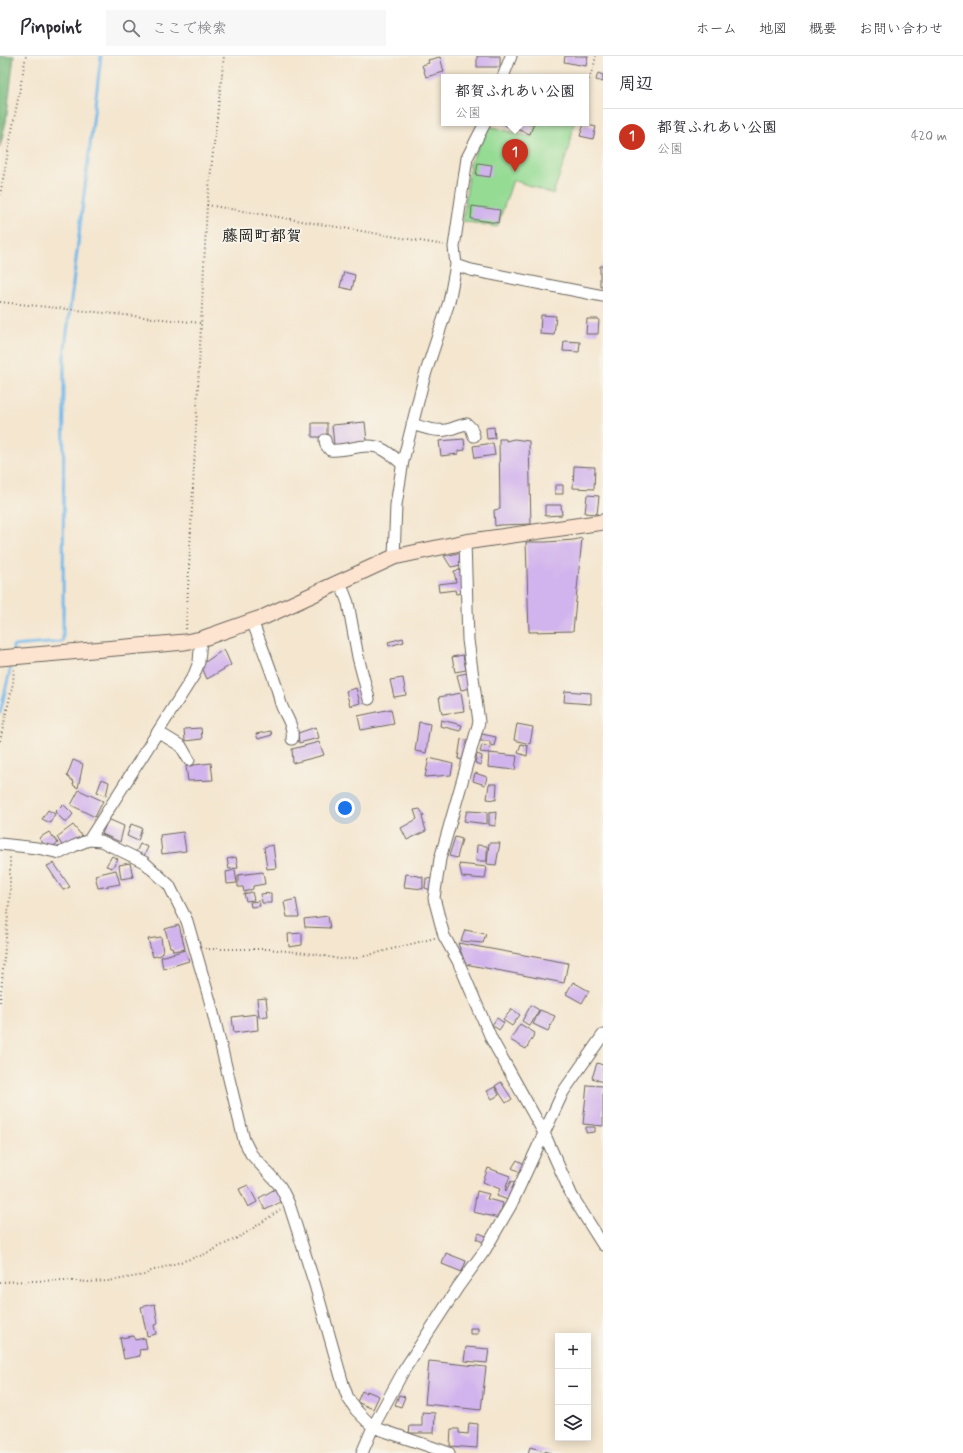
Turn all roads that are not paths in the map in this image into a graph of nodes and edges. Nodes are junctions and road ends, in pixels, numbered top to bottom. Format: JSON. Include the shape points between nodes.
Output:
{"nodes":[{"id":1,"x":511,"y":56,"type":"edge"},
{"id":2,"x":504,"y":74,"type":"edge"},
{"id":3,"x":483,"y":126,"type":"edge"},
{"id":4,"x":456,"y":265,"type":"junction"},
{"id":5,"x":603,"y":296,"type":"edge"},
{"id":6,"x":412,"y":424,"type":"junction"},
{"id":7,"x":474,"y":436,"type":"dead end"},
{"id":8,"x":325,"y":440,"type":"dead end"},
{"id":9,"x":402,"y":464,"type":"junction"},
{"id":10,"x":603,"y":522,"type":"edge"},
{"id":11,"x":465,"y":542,"type":"junction"},
{"id":12,"x":394,"y":557,"type":"junction"},
{"id":13,"x":340,"y":582,"type":"junction"},
{"id":14,"x":252,"y":621,"type":"junction"},
{"id":15,"x":201,"y":639,"type":"junction"},
{"id":16,"x":7,"y":657,"type":"edge"},
{"id":17,"x":369,"y":699,"type":"dead end"},
{"id":18,"x":158,"y":732,"type":"junction"},
{"id":19,"x":292,"y":739,"type":"dead end"},
{"id":20,"x":189,"y":760,"type":"dead end"},
{"id":21,"x":90,"y":840,"type":"junction"},
{"id":22,"x":5,"y":845,"type":"edge"},
{"id":23,"x":603,"y":1035,"type":"edge"},
{"id":24,"x":544,"y":1133,"type":"junction"},
{"id":25,"x":603,"y":1245,"type":"edge"},
{"id":26,"x":373,"y":1427,"type":"junction"},
{"id":27,"x":362,"y":1453,"type":"edge"},
{"id":28,"x":449,"y":1453,"type":"edge"}],
"edges":[{"from":1,"to":2,"type":"street"},
{"from":3,"to":4,"type":"street","via":[[467,158],[454,247]]},
{"from":4,"to":5,"type":"street"},
{"from":4,"to":6,"type":"street","via":[[449,302]]},
{"from":6,"to":7,"type":"street","via":[[443,431],[467,424]]},
{"from":6,"to":9,"type":"street"},
{"from":8,"to":9,"type":"street","via":[[330,450],[368,446],[382,448]]},
{"from":9,"to":12,"type":"street","via":[[396,505]]},
{"from":10,"to":11,"type":"street"},
{"from":11,"to":12,"type":"street"},
{"from":11,"to":24,"type":"street","via":[[468,640],[479,722],[439,867],[434,898],[444,936],[458,961],[492,1040]]},
{"from":12,"to":13,"type":"street"},
{"from":13,"to":14,"type":"street"},
{"from":13,"to":17,"type":"street","via":[[348,603]]},
{"from":14,"to":15,"type":"street"},
{"from":14,"to":19,"type":"street","via":[[278,690],[280,703],[292,726]]},
{"from":15,"to":16,"type":"street"},
{"from":15,"to":18,"type":"street","via":[[199,662],[194,675]]},
{"from":18,"to":20,"type":"street","via":[[181,746]]},
{"from":18,"to":21,"type":"street"},
{"from":21,"to":22,"type":"street","via":[[60,853]]},
{"from":21,"to":26,"type":"street","via":[[101,842],[144,862],[168,886],[187,921],[210,1000],[244,1140],[252,1154],[280,1186],[289,1204],[315,1285],[342,1384],[356,1410]]},
{"from":23,"to":24,"type":"street","via":[[563,1092]]},
{"from":24,"to":25,"type":"street","via":[[572,1196]]},
{"from":24,"to":26,"type":"street","via":[[511,1205],[485,1250],[404,1370]]},
{"from":26,"to":27,"type":"street"},
{"from":26,"to":28,"type":"street"}]}
